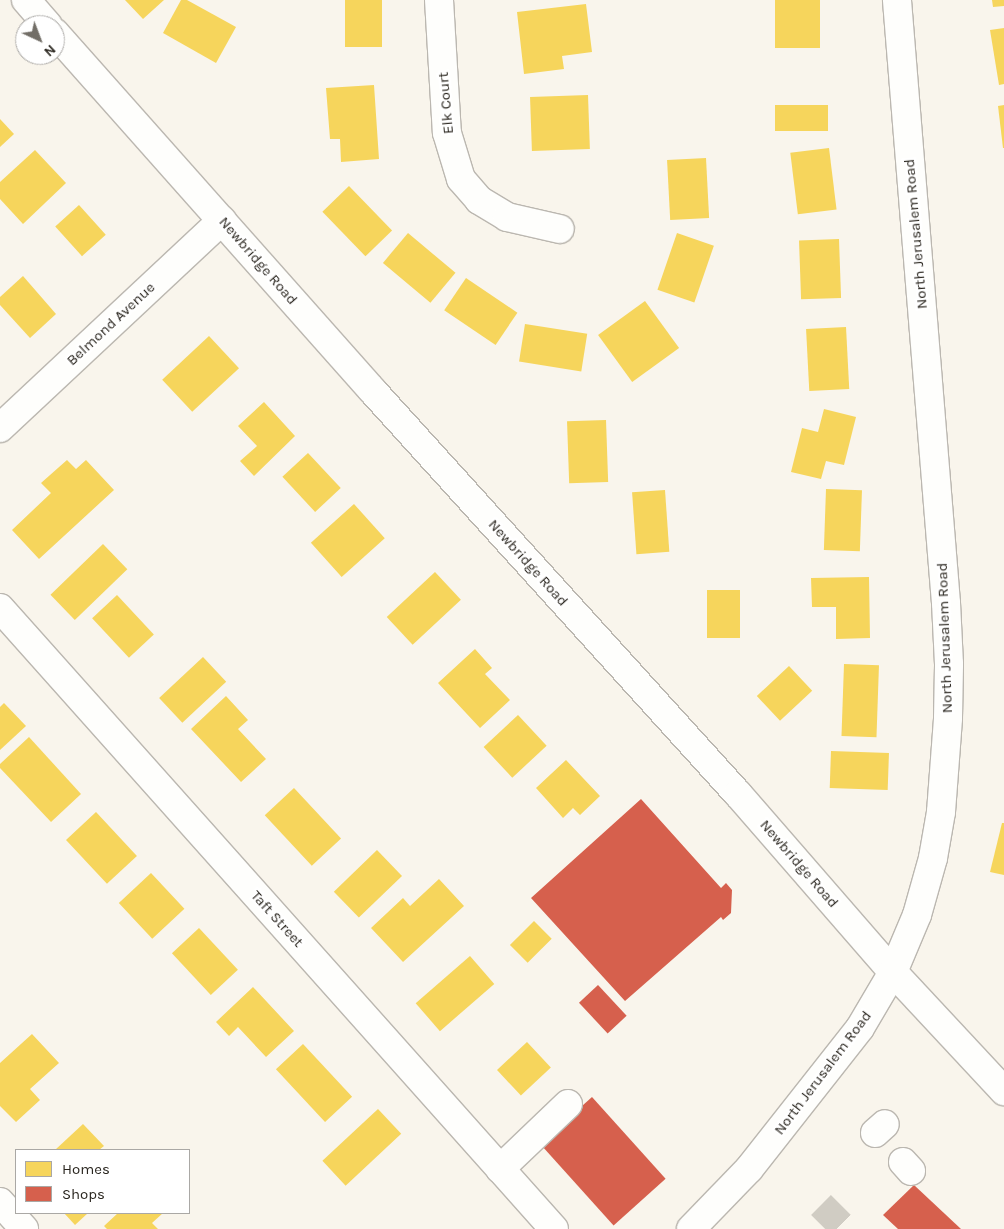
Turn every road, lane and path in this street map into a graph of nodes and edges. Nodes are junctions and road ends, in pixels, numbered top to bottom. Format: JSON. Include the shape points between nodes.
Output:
{"nodes":[{"id":1,"x":26,"y":0,"type":"edge"},
{"id":2,"x":439,"y":0,"type":"edge"},
{"id":3,"x":897,"y":0,"type":"edge"},
{"id":4,"x":39,"y":15,"type":"edge"},
{"id":5,"x":65,"y":44,"type":"edge"},
{"id":6,"x":222,"y":220,"type":"junction"},
{"id":7,"x":560,"y":228,"type":"dead end"},
{"id":8,"x":0,"y":428,"type":"edge"},
{"id":9,"x":0,"y":608,"type":"edge"},
{"id":10,"x":893,"y":972,"type":"junction"},
{"id":11,"x":1004,"y":1091,"type":"edge"},
{"id":12,"x":568,"y":1104,"type":"dead end"},
{"id":13,"x":500,"y":1169,"type":"junction"},
{"id":14,"x":0,"y":1202,"type":"edge"},
{"id":15,"x":24,"y":1229,"type":"edge"},
{"id":16,"x":554,"y":1229,"type":"edge"},
{"id":17,"x":691,"y":1229,"type":"edge"}],
"edges":[{"from":1,"to":4,"type":"main road"},
{"from":2,"to":7,"type":"main road","name":"Elk Court","via":[[447,133],[461,179],[480,200],[507,217]]},
{"from":3,"to":10,"type":"main road","name":"North Jerusalem Road","via":[[949,664],[941,812],[933,858],[917,914]]},
{"from":5,"to":6,"type":"main road","name":"Newbridge Road"},
{"from":6,"to":8,"type":"main road","name":"Belmond Avenue"},
{"from":6,"to":10,"type":"main road","name":"Newbridge Road","via":[[738,794]]},
{"from":9,"to":13,"type":"main road","name":"Taft Street"},
{"from":10,"to":11,"type":"main road","name":"Newbridge Road"},
{"from":10,"to":17,"type":"main road","name":"North Jerusalem Road","via":[[860,1028],[749,1169]]},
{"from":12,"to":13,"type":"main road"},
{"from":13,"to":16,"type":"main road","name":"Taft Street"},
{"from":14,"to":15,"type":"main road"}]}
